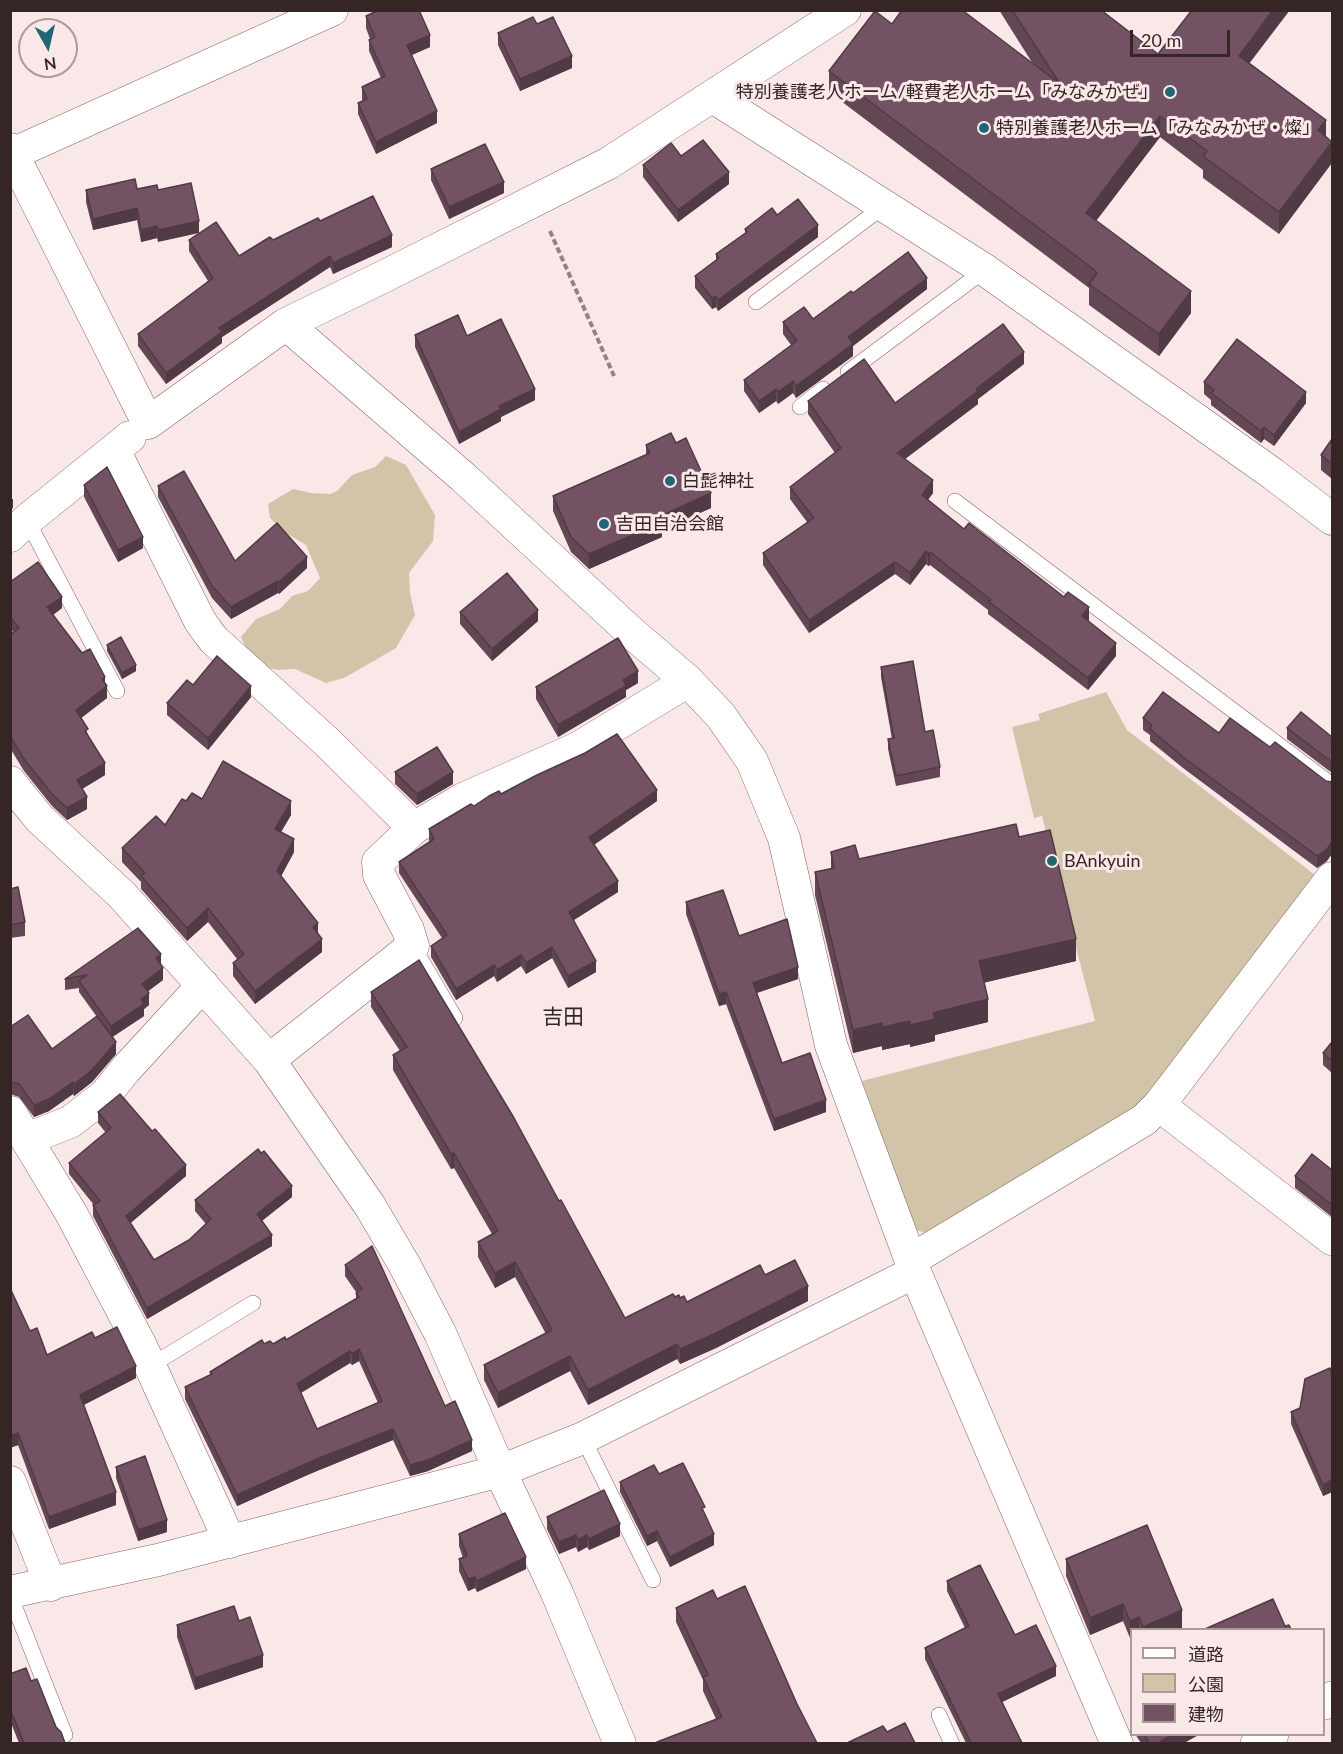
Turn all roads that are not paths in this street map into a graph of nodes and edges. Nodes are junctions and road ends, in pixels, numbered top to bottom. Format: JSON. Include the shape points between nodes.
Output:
{"nodes":[{"id":1,"x":332,"y":10,"type":"edge"},
{"id":2,"x":845,"y":10,"type":"edge"},
{"id":3,"x":713,"y":97,"type":"junction"},
{"id":4,"x":11,"y":153,"type":"edge"},
{"id":5,"x":884,"y":206,"type":"junction"},
{"id":6,"x":985,"y":270,"type":"junction"},
{"id":7,"x":756,"y":302,"type":"dead end"},
{"id":8,"x":286,"y":324,"type":"junction"},
{"id":9,"x":800,"y":407,"type":"dead end"},
{"id":10,"x":148,"y":423,"type":"junction"},
{"id":11,"x":114,"y":450,"type":"junction"},
{"id":12,"x":955,"y":501,"type":"dead end"},
{"id":13,"x":1332,"y":519,"type":"edge"},
{"id":14,"x":19,"y":528,"type":"edge"},
{"id":15,"x":688,"y":681,"type":"junction"},
{"id":16,"x":117,"y":691,"type":"dead end"},
{"id":17,"x":10,"y":782,"type":"edge"},
{"id":18,"x":1332,"y":785,"type":"edge"},
{"id":19,"x":414,"y":828,"type":"junction"},
{"id":20,"x":1332,"y":878,"type":"edge"},
{"id":21,"x":413,"y":946,"type":"junction"},
{"id":22,"x":203,"y":985,"type":"junction"},
{"id":23,"x":454,"y":1018,"type":"edge"},
{"id":24,"x":269,"y":1060,"type":"junction"},
{"id":25,"x":1159,"y":1105,"type":"junction"},
{"id":26,"x":16,"y":1123,"type":"edge"},
{"id":27,"x":1332,"y":1239,"type":"edge"},
{"id":28,"x":913,"y":1266,"type":"junction"},
{"id":29,"x":253,"y":1303,"type":"dead end"},
{"id":30,"x":150,"y":1366,"type":"junction"},
{"id":31,"x":583,"y":1438,"type":"junction"},
{"id":32,"x":500,"y":1471,"type":"junction"},
{"id":33,"x":10,"y":1482,"type":"edge"},
{"id":34,"x":230,"y":1542,"type":"junction"},
{"id":35,"x":653,"y":1581,"type":"dead end"},
{"id":36,"x":51,"y":1585,"type":"junction"},
{"id":37,"x":10,"y":1594,"type":"edge"},
{"id":38,"x":939,"y":1715,"type":"dead end"},
{"id":39,"x":65,"y":1735,"type":"edge"},
{"id":40,"x":620,"y":1743,"type":"edge"},
{"id":41,"x":952,"y":1743,"type":"edge"},
{"id":42,"x":1117,"y":1743,"type":"edge"}],
"edges":[{"from":1,"to":4,"type":"street"},
{"from":2,"to":3,"type":"street"},
{"from":3,"to":5,"type":"street"},
{"from":3,"to":8,"type":"street","via":[[609,163]]},
{"from":4,"to":10,"type":"street"},
{"from":5,"to":6,"type":"street"},
{"from":5,"to":7,"type":"lane"},
{"from":6,"to":9,"type":"lane"},
{"from":6,"to":13,"type":"street"},
{"from":8,"to":10,"type":"street"},
{"from":8,"to":15,"type":"street","via":[[463,477]]},
{"from":10,"to":11,"type":"street"},
{"from":11,"to":14,"type":"street"},
{"from":11,"to":19,"type":"street","via":[[200,621],[214,640],[327,742]]},
{"from":12,"to":18,"type":"lane"},
{"from":14,"to":16,"type":"lane"},
{"from":15,"to":19,"type":"street","via":[[578,748],[463,799]]},
{"from":15,"to":28,"type":"street","via":[[721,716],[752,761],[784,838],[831,1045]]},
{"from":17,"to":22,"type":"street","via":[[39,818],[122,895]]},
{"from":19,"to":21,"type":"street","via":[[378,862],[379,875]]},
{"from":20,"to":25,"type":"street"},
{"from":21,"to":23,"type":"lane"},
{"from":21,"to":24,"type":"street"},
{"from":22,"to":24,"type":"street"},
{"from":22,"to":26,"type":"street","via":[[105,1095],[70,1122]]},
{"from":24,"to":32,"type":"street","via":[[370,1206],[404,1264],[440,1333]]},
{"from":25,"to":27,"type":"street"},
{"from":25,"to":28,"type":"street","via":[[1144,1120]]},
{"from":26,"to":30,"type":"street","via":[[71,1213]]},
{"from":28,"to":31,"type":"street"},
{"from":28,"to":42,"type":"street"},
{"from":29,"to":30,"type":"lane"},
{"from":30,"to":34,"type":"street"},
{"from":31,"to":32,"type":"street"},
{"from":31,"to":35,"type":"lane"},
{"from":32,"to":34,"type":"street"},
{"from":32,"to":40,"type":"street","via":[[558,1593]]},
{"from":33,"to":36,"type":"street"},
{"from":34,"to":36,"type":"street"},
{"from":36,"to":37,"type":"street"},
{"from":37,"to":39,"type":"lane"},
{"from":38,"to":41,"type":"lane"}]}
